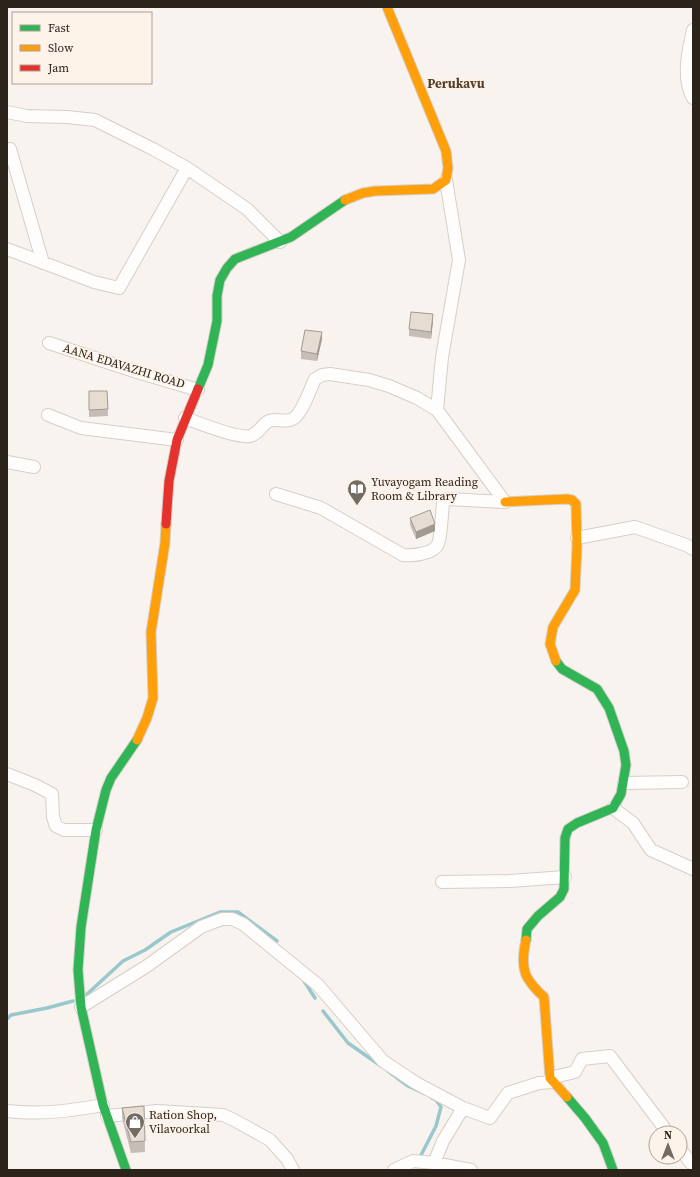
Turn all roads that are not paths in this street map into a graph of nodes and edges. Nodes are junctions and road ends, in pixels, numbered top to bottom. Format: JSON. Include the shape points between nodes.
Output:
{"nodes":[{"id":1,"x":388,"y":7,"type":"edge"},
{"id":2,"x":693,"y":30,"type":"edge"},
{"id":3,"x":693,"y":98,"type":"edge"},
{"id":4,"x":7,"y":112,"type":"edge"},
{"id":5,"x":10,"y":149,"type":"dead end"},
{"id":6,"x":187,"y":168,"type":"junction"},
{"id":7,"x":446,"y":180,"type":"junction"},
{"id":8,"x":280,"y":242,"type":"junction"},
{"id":9,"x":7,"y":249,"type":"edge"},
{"id":10,"x":43,"y":262,"type":"junction"},
{"id":11,"x":49,"y":343,"type":"dead end"},
{"id":12,"x":198,"y":390,"type":"junction"},
{"id":13,"x":437,"y":410,"type":"junction"},
{"id":14,"x":48,"y":415,"type":"dead end"},
{"id":15,"x":185,"y":418,"type":"junction"},
{"id":16,"x":177,"y":440,"type":"junction"},
{"id":17,"x":7,"y":462,"type":"edge"},
{"id":18,"x":34,"y":467,"type":"dead end"},
{"id":19,"x":276,"y":494,"type":"dead end"},
{"id":20,"x":505,"y":502,"type":"junction"},
{"id":21,"x":576,"y":538,"type":"junction"},
{"id":22,"x":693,"y":549,"type":"edge"},
{"id":23,"x":7,"y":774,"type":"edge"},
{"id":24,"x":682,"y":782,"type":"dead end"},
{"id":25,"x":624,"y":783,"type":"junction"},
{"id":26,"x":613,"y":808,"type":"junction"},
{"id":27,"x":96,"y":830,"type":"junction"},
{"id":28,"x":693,"y":869,"type":"edge"},
{"id":29,"x":565,"y":877,"type":"junction"},
{"id":30,"x":442,"y":882,"type":"dead end"},
{"id":31,"x":81,"y":1007,"type":"junction"},
{"id":32,"x":552,"y":1080,"type":"junction"},
{"id":33,"x":463,"y":1108,"type":"junction"},
{"id":34,"x":105,"y":1110,"type":"junction"},
{"id":35,"x":7,"y":1111,"type":"edge"},
{"id":36,"x":662,"y":1125,"type":"edge"},
{"id":37,"x":434,"y":1163,"type":"junction"},
{"id":38,"x":126,"y":1170,"type":"edge"},
{"id":39,"x":293,"y":1170,"type":"edge"},
{"id":40,"x":394,"y":1170,"type":"edge"},
{"id":41,"x":471,"y":1170,"type":"edge"},
{"id":42,"x":613,"y":1170,"type":"edge"}],
"edges":[{"from":1,"to":7,"type":"street","via":[[446,151]]},
{"from":2,"to":3,"type":"street","via":[[688,49],[688,75]]},
{"from":4,"to":6,"type":"street","via":[[27,116],[95,120]]},
{"from":5,"to":10,"type":"street"},
{"from":6,"to":8,"type":"street","via":[[247,209]]},
{"from":6,"to":10,"type":"street","via":[[119,288],[94,282]]},
{"from":7,"to":8,"type":"street","via":[[432,190],[362,193],[349,198]]},
{"from":7,"to":13,"type":"street","via":[[459,260],[442,357]]},
{"from":8,"to":12,"type":"street","via":[[235,259],[220,280],[213,342],[208,365]]},
{"from":9,"to":10,"type":"street"},
{"from":11,"to":12,"type":"street","name":"AANA EDAVAZHI ROAD"},
{"from":12,"to":15,"type":"street"},
{"from":13,"to":15,"type":"street","via":[[389,386],[330,374],[314,379],[299,415],[291,420],[275,419],[267,422],[250,437],[239,436]]},
{"from":13,"to":20,"type":"street"},
{"from":14,"to":16,"type":"street","via":[[81,428]]},
{"from":15,"to":16,"type":"street"},
{"from":16,"to":27,"type":"street","via":[[169,481],[165,543],[151,632],[153,698],[138,738],[111,778]]},
{"from":17,"to":18,"type":"street"},
{"from":19,"to":20,"type":"street","via":[[321,508],[403,555],[411,556],[433,550],[438,544],[444,503],[447,499]]},
{"from":20,"to":21,"type":"street","via":[[572,500],[576,504]]},
{"from":21,"to":22,"type":"street","via":[[635,527]]},
{"from":21,"to":25,"type":"street","via":[[575,590],[553,627],[550,644],[556,661],[562,668],[597,689],[609,708],[624,751]]},
{"from":23,"to":27,"type":"street","via":[[52,794],[56,826],[64,830]]},
{"from":24,"to":25,"type":"street"},
{"from":25,"to":26,"type":"street"},
{"from":26,"to":28,"type":"street","via":[[633,823],[651,850]]},
{"from":26,"to":29,"type":"street","via":[[568,829],[564,838]]},
{"from":27,"to":31,"type":"street","via":[[79,948]]},
{"from":29,"to":30,"type":"street"},
{"from":29,"to":32,"type":"street","via":[[560,897],[527,929],[524,952],[525,972],[544,997]]},
{"from":31,"to":33,"type":"street","via":[[201,927],[222,919],[232,919],[242,924],[318,985],[383,1061],[416,1083]]},
{"from":31,"to":34,"type":"street"},
{"from":32,"to":33,"type":"street","via":[[508,1093],[490,1118]]},
{"from":32,"to":36,"type":"street","via":[[576,1072],[582,1059],[610,1056]]},
{"from":32,"to":42,"type":"street","via":[[580,1112],[602,1143]]},
{"from":33,"to":37,"type":"street","via":[[443,1141]]},
{"from":34,"to":35,"type":"street","via":[[20,1113]]},
{"from":34,"to":38,"type":"street"},
{"from":34,"to":39,"type":"street","via":[[223,1115],[270,1140]]},
{"from":37,"to":40,"type":"street","via":[[413,1160]]},
{"from":37,"to":41,"type":"street"}]}
